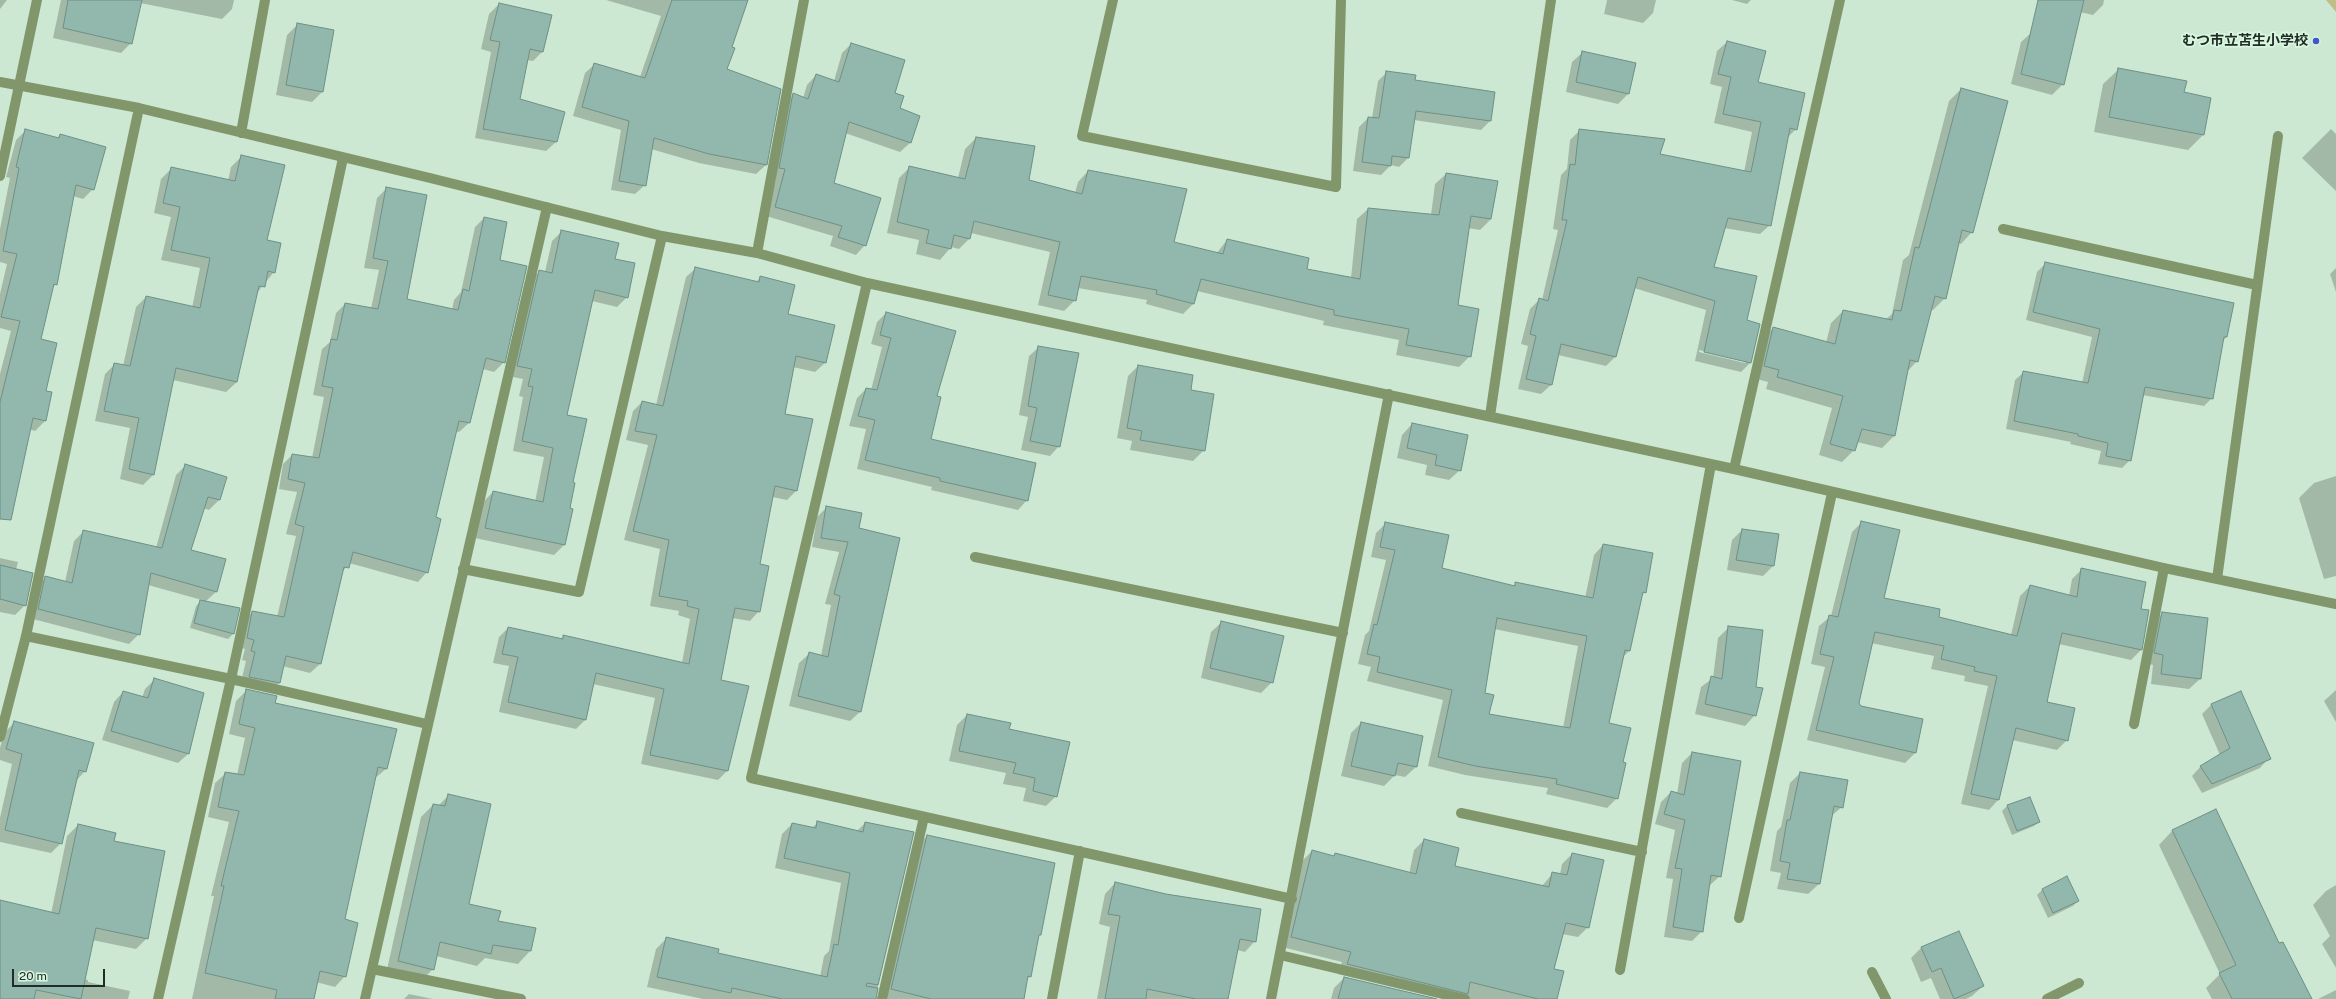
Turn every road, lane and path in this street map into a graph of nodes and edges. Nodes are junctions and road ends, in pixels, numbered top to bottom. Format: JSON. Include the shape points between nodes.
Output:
{"nodes":[{"id":1,"x":37,"y":0,"type":"edge"},
{"id":2,"x":265,"y":0,"type":"edge"},
{"id":3,"x":804,"y":0,"type":"edge"},
{"id":4,"x":1113,"y":0,"type":"edge"},
{"id":5,"x":1341,"y":0,"type":"edge"},
{"id":6,"x":1551,"y":0,"type":"edge"},
{"id":7,"x":1840,"y":0,"type":"edge"},
{"id":8,"x":0,"y":82,"type":"edge"},
{"id":9,"x":19,"y":86,"type":"junction"},
{"id":10,"x":139,"y":108,"type":"junction"},
{"id":11,"x":242,"y":133,"type":"junction"},
{"id":12,"x":2278,"y":136,"type":"dead end"},
{"id":13,"x":343,"y":158,"type":"junction"},
{"id":14,"x":0,"y":176,"type":"edge"},
{"id":15,"x":547,"y":206,"type":"junction"},
{"id":16,"x":2003,"y":229,"type":"dead end"},
{"id":17,"x":662,"y":236,"type":"junction"},
{"id":18,"x":757,"y":253,"type":"junction"},
{"id":19,"x":867,"y":283,"type":"junction"},
{"id":20,"x":2257,"y":285,"type":"junction"},
{"id":21,"x":1389,"y":394,"type":"junction"},
{"id":22,"x":1490,"y":416,"type":"junction"},
{"id":23,"x":1711,"y":464,"type":"junction"},
{"id":24,"x":1734,"y":469,"type":"junction"},
{"id":25,"x":1832,"y":493,"type":"junction"},
{"id":26,"x":975,"y":557,"type":"dead end"},
{"id":27,"x":2164,"y":568,"type":"junction"},
{"id":28,"x":464,"y":569,"type":"junction"},
{"id":29,"x":2217,"y":579,"type":"junction"},
{"id":30,"x":2336,"y":604,"type":"edge"},
{"id":31,"x":1343,"y":633,"type":"junction"},
{"id":32,"x":26,"y":636,"type":"junction"},
{"id":33,"x":231,"y":679,"type":"junction"},
{"id":34,"x":427,"y":724,"type":"junction"},
{"id":35,"x":2134,"y":724,"type":"dead end"},
{"id":36,"x":0,"y":737,"type":"edge"},
{"id":37,"x":1461,"y":813,"type":"dead end"},
{"id":38,"x":924,"y":817,"type":"junction"},
{"id":39,"x":1080,"y":851,"type":"junction"},
{"id":40,"x":1642,"y":852,"type":"junction"},
{"id":41,"x":1292,"y":899,"type":"junction"},
{"id":42,"x":1739,"y":918,"type":"dead end"},
{"id":43,"x":1280,"y":955,"type":"junction"},
{"id":44,"x":372,"y":969,"type":"junction"},
{"id":45,"x":1620,"y":970,"type":"dead end"},
{"id":46,"x":1872,"y":972,"type":"dead end"},
{"id":47,"x":2079,"y":982,"type":"dead end"},
{"id":48,"x":158,"y":999,"type":"edge"},
{"id":49,"x":365,"y":999,"type":"edge"},
{"id":50,"x":521,"y":999,"type":"edge"},
{"id":51,"x":882,"y":999,"type":"edge"},
{"id":52,"x":1052,"y":999,"type":"edge"},
{"id":53,"x":1271,"y":999,"type":"edge"},
{"id":54,"x":1465,"y":999,"type":"edge"},
{"id":55,"x":1886,"y":999,"type":"edge"},
{"id":56,"x":2047,"y":999,"type":"edge"}],
"edges":[{"from":1,"to":9,"type":"street"},
{"from":2,"to":11,"type":"street"},
{"from":3,"to":18,"type":"street"},
{"from":4,"to":5,"type":"street","via":[[1082,136],[1336,187]]},
{"from":6,"to":22,"type":"street"},
{"from":7,"to":24,"type":"street"},
{"from":8,"to":9,"type":"street"},
{"from":9,"to":10,"type":"street"},
{"from":9,"to":14,"type":"street"},
{"from":10,"to":11,"type":"street"},
{"from":10,"to":32,"type":"street"},
{"from":11,"to":13,"type":"street"},
{"from":12,"to":20,"type":"street"},
{"from":13,"to":15,"type":"street"},
{"from":13,"to":33,"type":"street"},
{"from":15,"to":17,"type":"street"},
{"from":15,"to":28,"type":"street"},
{"from":16,"to":20,"type":"street"},
{"from":17,"to":18,"type":"street"},
{"from":17,"to":28,"type":"street","via":[[578,592]]},
{"from":18,"to":19,"type":"street"},
{"from":19,"to":21,"type":"street"},
{"from":19,"to":38,"type":"street","via":[[751,778]]},
{"from":20,"to":29,"type":"street"},
{"from":21,"to":22,"type":"street"},
{"from":21,"to":31,"type":"street"},
{"from":22,"to":23,"type":"street"},
{"from":23,"to":24,"type":"street"},
{"from":23,"to":40,"type":"street"},
{"from":24,"to":25,"type":"street"},
{"from":25,"to":27,"type":"street"},
{"from":25,"to":42,"type":"street"},
{"from":26,"to":31,"type":"street"},
{"from":27,"to":29,"type":"street"},
{"from":27,"to":35,"type":"street"},
{"from":28,"to":34,"type":"street"},
{"from":29,"to":30,"type":"street"},
{"from":31,"to":41,"type":"street"},
{"from":32,"to":33,"type":"street"},
{"from":32,"to":36,"type":"street"},
{"from":33,"to":34,"type":"street"},
{"from":33,"to":48,"type":"street"},
{"from":34,"to":44,"type":"street"},
{"from":37,"to":40,"type":"street"},
{"from":38,"to":39,"type":"street"},
{"from":38,"to":51,"type":"street"},
{"from":39,"to":41,"type":"street"},
{"from":39,"to":52,"type":"street"},
{"from":40,"to":45,"type":"street"},
{"from":41,"to":43,"type":"street"},
{"from":43,"to":53,"type":"street"},
{"from":43,"to":54,"type":"street"},
{"from":44,"to":49,"type":"street"},
{"from":44,"to":50,"type":"street"},
{"from":46,"to":55,"type":"street"},
{"from":47,"to":56,"type":"street"}]}
